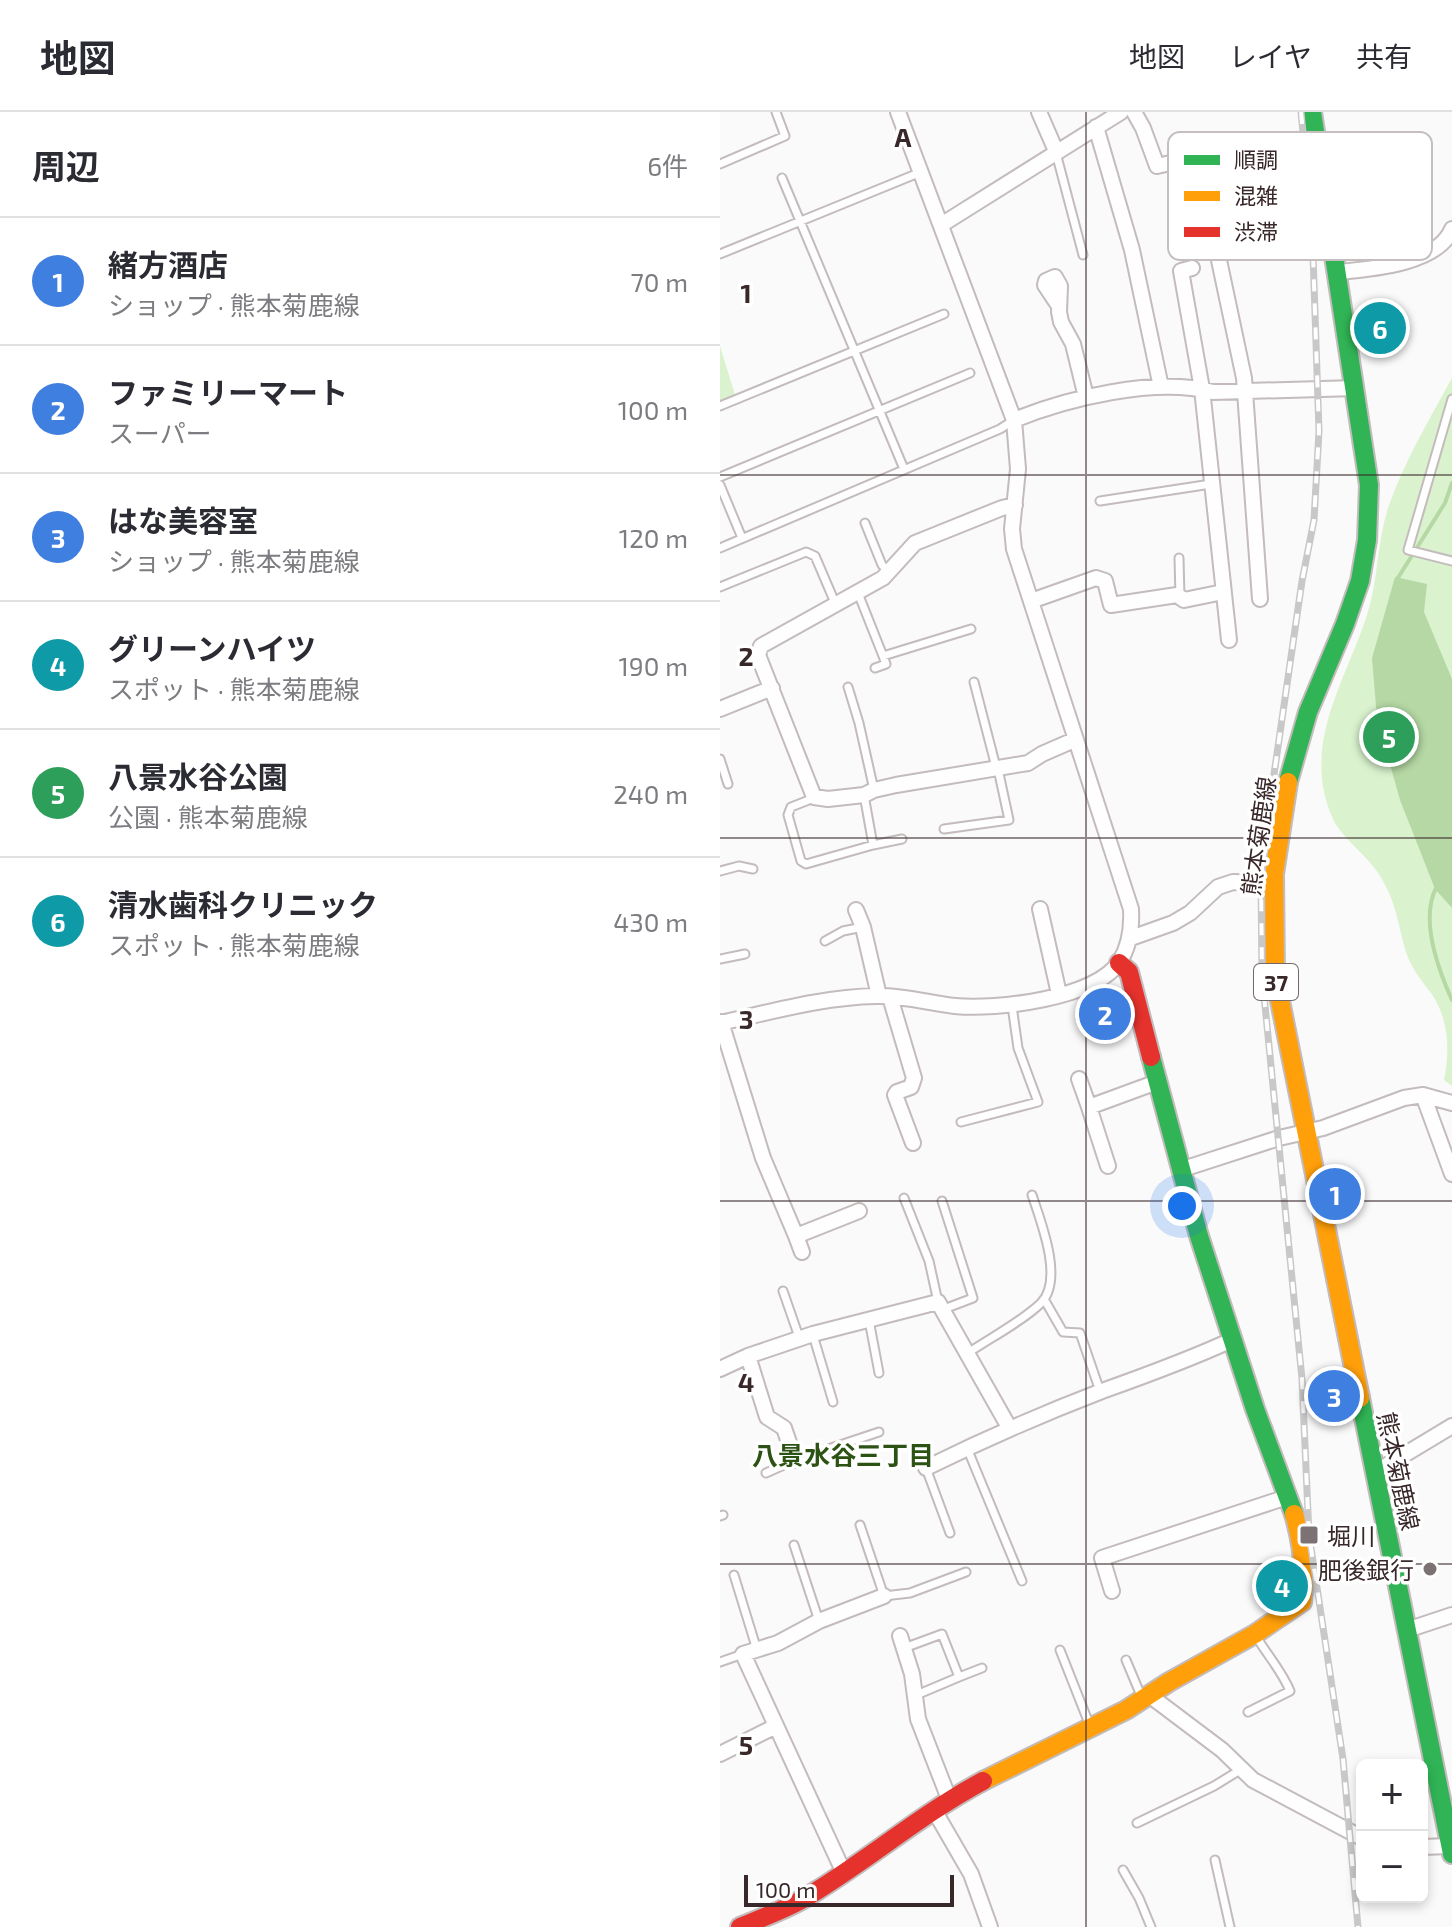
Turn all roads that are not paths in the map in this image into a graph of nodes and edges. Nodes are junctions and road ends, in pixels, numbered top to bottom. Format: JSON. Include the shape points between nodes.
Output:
{"nodes":[{"id":1,"x":776,"y":112,"type":"edge"},
{"id":2,"x":898,"y":112,"type":"edge"},
{"id":3,"x":1039,"y":112,"type":"edge"},
{"id":4,"x":1121,"y":112,"type":"edge"},
{"id":5,"x":1134,"y":112,"type":"edge"},
{"id":6,"x":1312,"y":112,"type":"edge"},
{"id":7,"x":1096,"y":127,"type":"junction"},
{"id":8,"x":1315,"y":132,"type":"edge"},
{"id":9,"x":1056,"y":151,"type":"junction"},
{"id":10,"x":720,"y":164,"type":"edge"},
{"id":11,"x":1168,"y":164,"type":"edge"},
{"id":12,"x":921,"y":172,"type":"junction"},
{"id":13,"x":782,"y":178,"type":"dead end"},
{"id":14,"x":800,"y":221,"type":"junction"},
{"id":15,"x":941,"y":225,"type":"junction"},
{"id":16,"x":1452,"y":229,"type":"edge"},
{"id":17,"x":1432,"y":250,"type":"edge"},
{"id":18,"x":720,"y":254,"type":"edge"},
{"id":19,"x":1083,"y":255,"type":"dead end"},
{"id":20,"x":1219,"y":260,"type":"edge"},
{"id":21,"x":1336,"y":260,"type":"edge"},
{"id":22,"x":1409,"y":260,"type":"edge"},
{"id":23,"x":1192,"y":268,"type":"dead end"},
{"id":24,"x":1338,"y":272,"type":"junction"},
{"id":25,"x":1059,"y":306,"type":"dead end"},
{"id":26,"x":944,"y":314,"type":"dead end"},
{"id":27,"x":854,"y":351,"type":"junction"},
{"id":28,"x":970,"y":373,"type":"dead end"},
{"id":29,"x":1161,"y":387,"type":"junction"},
{"id":30,"x":1356,"y":388,"type":"junction"},
{"id":31,"x":1202,"y":389,"type":"junction"},
{"id":32,"x":1244,"y":391,"type":"junction"},
{"id":33,"x":1086,"y":397,"type":"junction"},
{"id":34,"x":1452,"y":399,"type":"edge"},
{"id":35,"x":720,"y":406,"type":"edge"},
{"id":36,"x":879,"y":411,"type":"junction"},
{"id":37,"x":1014,"y":420,"type":"junction"},
{"id":38,"x":904,"y":469,"type":"junction"},
{"id":39,"x":720,"y":477,"type":"edge"},
{"id":40,"x":1211,"y":484,"type":"junction"},
{"id":41,"x":720,"y":485,"type":"edge"},
{"id":42,"x":1100,"y":501,"type":"dead end"},
{"id":43,"x":1015,"y":505,"type":"junction"},
{"id":44,"x":865,"y":523,"type":"dead end"},
{"id":45,"x":742,"y":538,"type":"junction"},
{"id":46,"x":720,"y":548,"type":"edge"},
{"id":47,"x":1179,"y":558,"type":"dead end"},
{"id":48,"x":1452,"y":561,"type":"edge"},
{"id":49,"x":889,"y":573,"type":"junction"},
{"id":50,"x":720,"y":587,"type":"edge"},
{"id":51,"x":1223,"y":592,"type":"junction"},
{"id":52,"x":858,"y":593,"type":"junction"},
{"id":53,"x":1180,"y":597,"type":"junction"},
{"id":54,"x":1260,"y":599,"type":"dead end"},
{"id":55,"x":1031,"y":601,"type":"junction"},
{"id":56,"x":836,"y":605,"type":"junction"},
{"id":57,"x":971,"y":629,"type":"dead end"},
{"id":58,"x":1229,"y":640,"type":"dead end"},
{"id":59,"x":883,"y":656,"type":"junction"},
{"id":60,"x":875,"y":668,"type":"dead end"},
{"id":61,"x":974,"y":682,"type":"dead end"},
{"id":62,"x":848,"y":687,"type":"dead end"},
{"id":63,"x":772,"y":688,"type":"junction"},
{"id":64,"x":720,"y":709,"type":"edge"},
{"id":65,"x":1074,"y":740,"type":"junction"},
{"id":66,"x":720,"y":759,"type":"edge"},
{"id":67,"x":998,"y":769,"type":"junction"},
{"id":68,"x":728,"y":784,"type":"dead end"},
{"id":69,"x":869,"y":793,"type":"junction"},
{"id":70,"x":814,"y":797,"type":"junction"},
{"id":71,"x":944,"y":829,"type":"dead end"},
{"id":72,"x":902,"y":839,"type":"dead end"},
{"id":73,"x":873,"y":845,"type":"junction"},
{"id":74,"x":753,"y":869,"type":"dead end"},
{"id":75,"x":720,"y":871,"type":"edge"},
{"id":76,"x":1272,"y":883,"type":"junction"},
{"id":77,"x":1040,"y":909,"type":"dead end"},
{"id":78,"x":856,"y":910,"type":"dead end"},
{"id":79,"x":863,"y":927,"type":"junction"},
{"id":80,"x":1131,"y":938,"type":"junction"},
{"id":81,"x":825,"y":941,"type":"dead end"},
{"id":82,"x":745,"y":954,"type":"dead end"},
{"id":83,"x":720,"y":959,"type":"edge"},
{"id":84,"x":1119,"y":963,"type":"junction"},
{"id":85,"x":1059,"y":994,"type":"junction"},
{"id":86,"x":884,"y":996,"type":"junction"},
{"id":87,"x":1012,"y":1006,"type":"junction"},
{"id":88,"x":721,"y":1022,"type":"edge"},
{"id":89,"x":1079,"y":1079,"type":"dead end"},
{"id":90,"x":1157,"y":1082,"type":"junction"},
{"id":91,"x":1423,"y":1095,"type":"junction"},
{"id":92,"x":1452,"y":1103,"type":"edge"},
{"id":93,"x":1089,"y":1107,"type":"junction"},
{"id":94,"x":961,"y":1122,"type":"dead end"},
{"id":95,"x":1305,"y":1132,"type":"junction"},
{"id":96,"x":913,"y":1143,"type":"dead end"},
{"id":97,"x":1108,"y":1166,"type":"dead end"},
{"id":98,"x":1180,"y":1170,"type":"junction"},
{"id":99,"x":1452,"y":1174,"type":"edge"},
{"id":100,"x":1032,"y":1195,"type":"dead end"},
{"id":101,"x":904,"y":1198,"type":"dead end"},
{"id":102,"x":942,"y":1201,"type":"dead end"},
{"id":103,"x":859,"y":1211,"type":"dead end"},
{"id":104,"x":796,"y":1236,"type":"junction"},
{"id":105,"x":802,"y":1252,"type":"dead end"},
{"id":106,"x":783,"y":1291,"type":"dead end"},
{"id":107,"x":1044,"y":1299,"type":"junction"},
{"id":108,"x":941,"y":1305,"type":"junction"},
{"id":109,"x":869,"y":1318,"type":"junction"},
{"id":110,"x":806,"y":1336,"type":"junction"},
{"id":111,"x":1234,"y":1339,"type":"junction"},
{"id":112,"x":968,"y":1353,"type":"junction"},
{"id":113,"x":748,"y":1356,"type":"junction"},
{"id":114,"x":720,"y":1369,"type":"edge"},
{"id":115,"x":879,"y":1373,"type":"dead end"},
{"id":116,"x":1101,"y":1392,"type":"junction"},
{"id":117,"x":833,"y":1402,"type":"dead end"},
{"id":118,"x":1452,"y":1426,"type":"edge"},
{"id":119,"x":1010,"y":1429,"type":"junction"},
{"id":120,"x":879,"y":1432,"type":"dead end"},
{"id":121,"x":967,"y":1448,"type":"junction"},
{"id":122,"x":795,"y":1460,"type":"junction"},
{"id":123,"x":926,"y":1468,"type":"joint"},
{"id":124,"x":766,"y":1473,"type":"dead end"},
{"id":125,"x":1374,"y":1473,"type":"junction"},
{"id":126,"x":1287,"y":1497,"type":"junction"},
{"id":127,"x":860,"y":1525,"type":"dead end"},
{"id":128,"x":950,"y":1533,"type":"dead end"},
{"id":129,"x":794,"y":1545,"type":"dead end"},
{"id":130,"x":966,"y":1572,"type":"dead end"},
{"id":131,"x":734,"y":1575,"type":"dead end"},
{"id":132,"x":1022,"y":1581,"type":"dead end"},
{"id":133,"x":1112,"y":1591,"type":"dead end"},
{"id":134,"x":884,"y":1596,"type":"junction"},
{"id":135,"x":1452,"y":1615,"type":"edge"},
{"id":136,"x":819,"y":1621,"type":"junction"},
{"id":137,"x":1407,"y":1630,"type":"junction"},
{"id":138,"x":1255,"y":1634,"type":"junction"},
{"id":139,"x":902,"y":1642,"type":"joint"},
{"id":140,"x":1060,"y":1650,"type":"dead end"},
{"id":141,"x":750,"y":1652,"type":"junction"},
{"id":142,"x":1126,"y":1660,"type":"dead end"},
{"id":143,"x":720,"y":1662,"type":"edge"},
{"id":144,"x":982,"y":1668,"type":"dead end"},
{"id":145,"x":959,"y":1677,"type":"junction"},
{"id":146,"x":914,"y":1696,"type":"junction"},
{"id":147,"x":1146,"y":1697,"type":"junction"},
{"id":148,"x":1248,"y":1712,"type":"dead end"},
{"id":149,"x":776,"y":1726,"type":"junction"},
{"id":150,"x":1091,"y":1728,"type":"junction"},
{"id":151,"x":720,"y":1754,"type":"edge"},
{"id":152,"x":1240,"y":1770,"type":"junction"},
{"id":153,"x":941,"y":1805,"type":"junction"},
{"id":154,"x":1137,"y":1823,"type":"dead end"},
{"id":155,"x":1356,"y":1835,"type":"edge"},
{"id":156,"x":1428,"y":1848,"type":"edge"},
{"id":157,"x":1451,"y":1850,"type":"edge"},
{"id":158,"x":1215,"y":1860,"type":"dead end"},
{"id":159,"x":1123,"y":1870,"type":"dead end"},
{"id":160,"x":844,"y":1873,"type":"junction"},
{"id":161,"x":740,"y":1927,"type":"edge"},
{"id":162,"x":990,"y":1927,"type":"edge"},
{"id":163,"x":1151,"y":1927,"type":"edge"},
{"id":164,"x":1230,"y":1927,"type":"edge"}],
"edges":[{"from":1,"to":10,"type":"lane","via":[[785,136]]},
{"from":2,"to":12,"type":"street"},
{"from":3,"to":9,"type":"street"},
{"from":4,"to":7,"type":"street"},
{"from":5,"to":11,"type":"street","via":[[1157,166]]},
{"from":6,"to":8,"type":"main road","name":"熊本菊鹿線","number":"37"},
{"from":7,"to":9,"type":"street"},
{"from":7,"to":29,"type":"street","via":[[1132,250]]},
{"from":9,"to":15,"type":"street"},
{"from":9,"to":19,"type":"lane"},
{"from":12,"to":14,"type":"lane"},
{"from":12,"to":15,"type":"street"},
{"from":13,"to":14,"type":"lane"},
{"from":14,"to":18,"type":"lane"},
{"from":14,"to":27,"type":"lane"},
{"from":15,"to":37,"type":"street"},
{"from":16,"to":17,"type":"street"},
{"from":20,"to":32,"type":"street"},
{"from":21,"to":24,"type":"main road","name":"熊本菊鹿線","number":"37"},
{"from":22,"to":24,"type":"street"},
{"from":23,"to":31,"type":"street","via":[[1181,271]]},
{"from":24,"to":30,"type":"main road","name":"熊本菊鹿線","number":"37"},
{"from":25,"to":33,"type":"street"},
{"from":26,"to":27,"type":"lane"},
{"from":27,"to":35,"type":"lane"},
{"from":27,"to":36,"type":"lane"},
{"from":28,"to":36,"type":"lane"},
{"from":29,"to":31,"type":"street"},
{"from":29,"to":33,"type":"street"},
{"from":30,"to":32,"type":"street"},
{"from":30,"to":76,"type":"main road","name":"熊本菊鹿線","number":"37","via":[[1369,485],[1364,556],[1356,593],[1293,763]]},
{"from":31,"to":32,"type":"street"},
{"from":31,"to":40,"type":"street"},
{"from":32,"to":54,"type":"street"},
{"from":33,"to":37,"type":"street"},
{"from":34,"to":48,"type":"lane","via":[[1408,550]]},
{"from":36,"to":38,"type":"lane"},
{"from":36,"to":39,"type":"lane"},
{"from":37,"to":38,"type":"lane"},
{"from":37,"to":43,"type":"street"},
{"from":38,"to":45,"type":"lane"},
{"from":40,"to":42,"type":"lane"},
{"from":40,"to":51,"type":"street"},
{"from":41,"to":45,"type":"lane"},
{"from":43,"to":49,"type":"street","via":[[915,543]]},
{"from":43,"to":55,"type":"street","via":[[1014,549]]},
{"from":44,"to":49,"type":"lane"},
{"from":45,"to":46,"type":"lane"},
{"from":47,"to":53,"type":"lane"},
{"from":49,"to":52,"type":"street"},
{"from":50,"to":56,"type":"lane","via":[[806,552],[815,556]]},
{"from":51,"to":53,"type":"street"},
{"from":51,"to":58,"type":"street"},
{"from":52,"to":56,"type":"street"},
{"from":52,"to":59,"type":"lane"},
{"from":53,"to":55,"type":"street","via":[[1111,605],[1105,581],[1096,578]]},
{"from":55,"to":65,"type":"street"},
{"from":56,"to":63,"type":"street","via":[[761,646],[758,655]]},
{"from":57,"to":59,"type":"lane"},
{"from":59,"to":60,"type":"lane","via":[[886,664]]},
{"from":61,"to":67,"type":"lane"},
{"from":62,"to":69,"type":"lane"},
{"from":63,"to":64,"type":"street"},
{"from":63,"to":70,"type":"street"},
{"from":65,"to":67,"type":"street","via":[[1028,763]]},
{"from":65,"to":80,"type":"street","via":[[1131,909]]},
{"from":66,"to":68,"type":"lane"},
{"from":67,"to":69,"type":"street"},
{"from":67,"to":71,"type":"lane","via":[[1009,820]]},
{"from":69,"to":70,"type":"street"},
{"from":69,"to":73,"type":"lane"},
{"from":70,"to":73,"type":"lane","via":[[791,807],[788,815],[801,861],[806,864]]},
{"from":72,"to":73,"type":"lane"},
{"from":74,"to":75,"type":"lane"},
{"from":76,"to":80,"type":"street","via":[[1218,887],[1173,923]]},
{"from":76,"to":95,"type":"main road","name":"熊本菊鹿線","number":"37","via":[[1275,976]]},
{"from":77,"to":85,"type":"street"},
{"from":78,"to":79,"type":"street"},
{"from":79,"to":81,"type":"lane"},
{"from":79,"to":86,"type":"street"},
{"from":80,"to":84,"type":"street"},
{"from":82,"to":83,"type":"lane"},
{"from":84,"to":85,"type":"street","via":[[1102,978]]},
{"from":84,"to":90,"type":"main road","via":[[1129,972]]},
{"from":85,"to":87,"type":"street"},
{"from":86,"to":87,"type":"street","via":[[957,1006]]},
{"from":86,"to":88,"type":"street","via":[[839,998]]},
{"from":86,"to":96,"type":"street","via":[[914,1078],[911,1087],[895,1095]]},
{"from":87,"to":94,"type":"lane","via":[[1018,1048],[1038,1102]]},
{"from":88,"to":104,"type":"street","via":[[763,1158]]},
{"from":89,"to":93,"type":"street"},
{"from":90,"to":93,"type":"street"},
{"from":90,"to":98,"type":"main road"},
{"from":91,"to":92,"type":"street"},
{"from":91,"to":95,"type":"street"},
{"from":91,"to":99,"type":"street"},
{"from":93,"to":97,"type":"street"},
{"from":95,"to":98,"type":"street"},
{"from":95,"to":125,"type":"main road","name":"熊本菊鹿線","number":"37"},
{"from":98,"to":111,"type":"main road"},
{"from":100,"to":107,"type":"lane","via":[[1052,1278]]},
{"from":101,"to":108,"type":"lane"},
{"from":102,"to":108,"type":"lane","via":[[973,1298]]},
{"from":103,"to":104,"type":"street"},
{"from":104,"to":105,"type":"street"},
{"from":106,"to":110,"type":"lane"},
{"from":107,"to":112,"type":"lane"},
{"from":107,"to":116,"type":"lane","via":[[1063,1332],[1080,1333]]},
{"from":108,"to":109,"type":"street"},
{"from":108,"to":112,"type":"street"},
{"from":109,"to":110,"type":"street"},
{"from":109,"to":115,"type":"lane"},
{"from":110,"to":113,"type":"street"},
{"from":110,"to":117,"type":"lane"},
{"from":111,"to":116,"type":"street"},
{"from":111,"to":126,"type":"main road"},
{"from":112,"to":119,"type":"street"},
{"from":113,"to":114,"type":"street"},
{"from":113,"to":122,"type":"street","via":[[767,1417],[784,1428]]},
{"from":116,"to":119,"type":"street"},
{"from":118,"to":125,"type":"street"},
{"from":119,"to":121,"type":"street"},
{"from":120,"to":122,"type":"lane"},
{"from":121,"to":123,"type":"street"},
{"from":121,"to":132,"type":"lane"},
{"from":122,"to":124,"type":"lane"},
{"from":123,"to":128,"type":"lane"},
{"from":125,"to":137,"type":"main road","name":"熊本菊鹿線","number":"37"},
{"from":126,"to":133,"type":"street","via":[[1102,1558]]},
{"from":126,"to":138,"type":"main road","via":[[1301,1543],[1302,1602]]},
{"from":127,"to":134,"type":"lane"},
{"from":129,"to":136,"type":"lane"},
{"from":130,"to":134,"type":"lane","via":[[910,1593]]},
{"from":131,"to":141,"type":"lane"},
{"from":134,"to":136,"type":"street"},
{"from":135,"to":137,"type":"street"},
{"from":136,"to":141,"type":"street"},
{"from":137,"to":157,"type":"main road","name":"熊本菊鹿線","number":"37"},
{"from":138,"to":147,"type":"main road"},
{"from":138,"to":148,"type":"lane","via":[[1290,1691]]},
{"from":139,"to":145,"type":"lane","via":[[942,1634]]},
{"from":139,"to":146,"type":"street"},
{"from":140,"to":150,"type":"lane"},
{"from":141,"to":143,"type":"lane"},
{"from":141,"to":149,"type":"street"},
{"from":142,"to":147,"type":"lane"},
{"from":144,"to":145,"type":"lane"},
{"from":145,"to":146,"type":"lane"},
{"from":146,"to":153,"type":"street"},
{"from":147,"to":150,"type":"main road"},
{"from":147,"to":152,"type":"street","via":[[1222,1750]]},
{"from":149,"to":151,"type":"street"},
{"from":149,"to":160,"type":"street"},
{"from":150,"to":153,"type":"main road"},
{"from":152,"to":154,"type":"lane"},
{"from":152,"to":155,"type":"street"},
{"from":153,"to":160,"type":"main road"},
{"from":153,"to":162,"type":"street"},
{"from":156,"to":157,"type":"street"},
{"from":158,"to":164,"type":"lane"},
{"from":159,"to":163,"type":"lane"},
{"from":160,"to":161,"type":"main road","via":[[782,1910]]}]}
